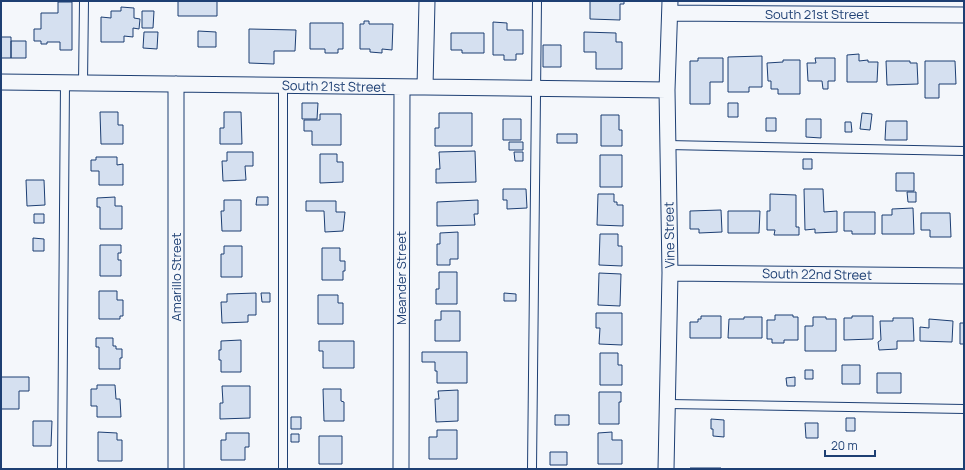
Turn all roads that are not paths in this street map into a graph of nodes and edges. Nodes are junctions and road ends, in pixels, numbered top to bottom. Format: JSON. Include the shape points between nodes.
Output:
{"nodes":[{"id":1,"x":84,"y":1,"type":"edge"},
{"id":2,"x":427,"y":1,"type":"edge"},
{"id":3,"x":537,"y":1,"type":"edge"},
{"id":4,"x":670,"y":7,"type":"edge"},
{"id":5,"x":964,"y":16,"type":"edge"},
{"id":6,"x":1,"y":82,"type":"edge"},
{"id":7,"x":65,"y":83,"type":"junction"},
{"id":8,"x":83,"y":83,"type":"junction"},
{"id":9,"x":176,"y":84,"type":"junction"},
{"id":10,"x":283,"y":86,"type":"junction"},
{"id":11,"x":402,"y":87,"type":"junction"},
{"id":12,"x":425,"y":87,"type":"junction"},
{"id":13,"x":536,"y":89,"type":"junction"},
{"id":14,"x":667,"y":90,"type":"junction"},
{"id":15,"x":668,"y":145,"type":"junction"},
{"id":16,"x":964,"y":151,"type":"edge"},
{"id":17,"x":670,"y":273,"type":"junction"},
{"id":18,"x":964,"y":276,"type":"edge"},
{"id":19,"x":668,"y":404,"type":"junction"},
{"id":20,"x":964,"y":409,"type":"edge"},
{"id":21,"x":62,"y":469,"type":"edge"},
{"id":22,"x":176,"y":469,"type":"edge"},
{"id":23,"x":283,"y":469,"type":"edge"},
{"id":24,"x":401,"y":469,"type":"edge"},
{"id":25,"x":532,"y":469,"type":"edge"},
{"id":26,"x":666,"y":469,"type":"edge"}],
"edges":[{"from":1,"to":8,"type":"lane"},
{"from":2,"to":12,"type":"street"},
{"from":3,"to":13,"type":"lane"},
{"from":4,"to":5,"type":"street","name":"South 21st Street"},
{"from":4,"to":14,"type":"street","name":"Vine Street"},
{"from":6,"to":7,"type":"street","name":"South 21st Street"},
{"from":7,"to":8,"type":"street","name":"South 21st Street"},
{"from":7,"to":21,"type":"lane"},
{"from":8,"to":9,"type":"street","name":"South 21st Street"},
{"from":9,"to":10,"type":"street","name":"South 21st Street"},
{"from":9,"to":22,"type":"street","name":"Amarillo Street"},
{"from":10,"to":11,"type":"street","name":"South 21st Street"},
{"from":10,"to":23,"type":"lane"},
{"from":11,"to":12,"type":"street","name":"South 21st Street"},
{"from":11,"to":24,"type":"street","name":"Meander Street"},
{"from":12,"to":13,"type":"street","name":"South 21st Street"},
{"from":13,"to":14,"type":"street","name":"South 21st Street"},
{"from":13,"to":25,"type":"lane"},
{"from":14,"to":15,"type":"street","name":"Vine Street"},
{"from":15,"to":16,"type":"lane"},
{"from":15,"to":17,"type":"street","name":"Vine Street"},
{"from":17,"to":18,"type":"street","name":"South 22nd Street"},
{"from":17,"to":19,"type":"street","name":"Vine Street"},
{"from":19,"to":20,"type":"lane"},
{"from":19,"to":26,"type":"street","name":"Vine Street"}]}
